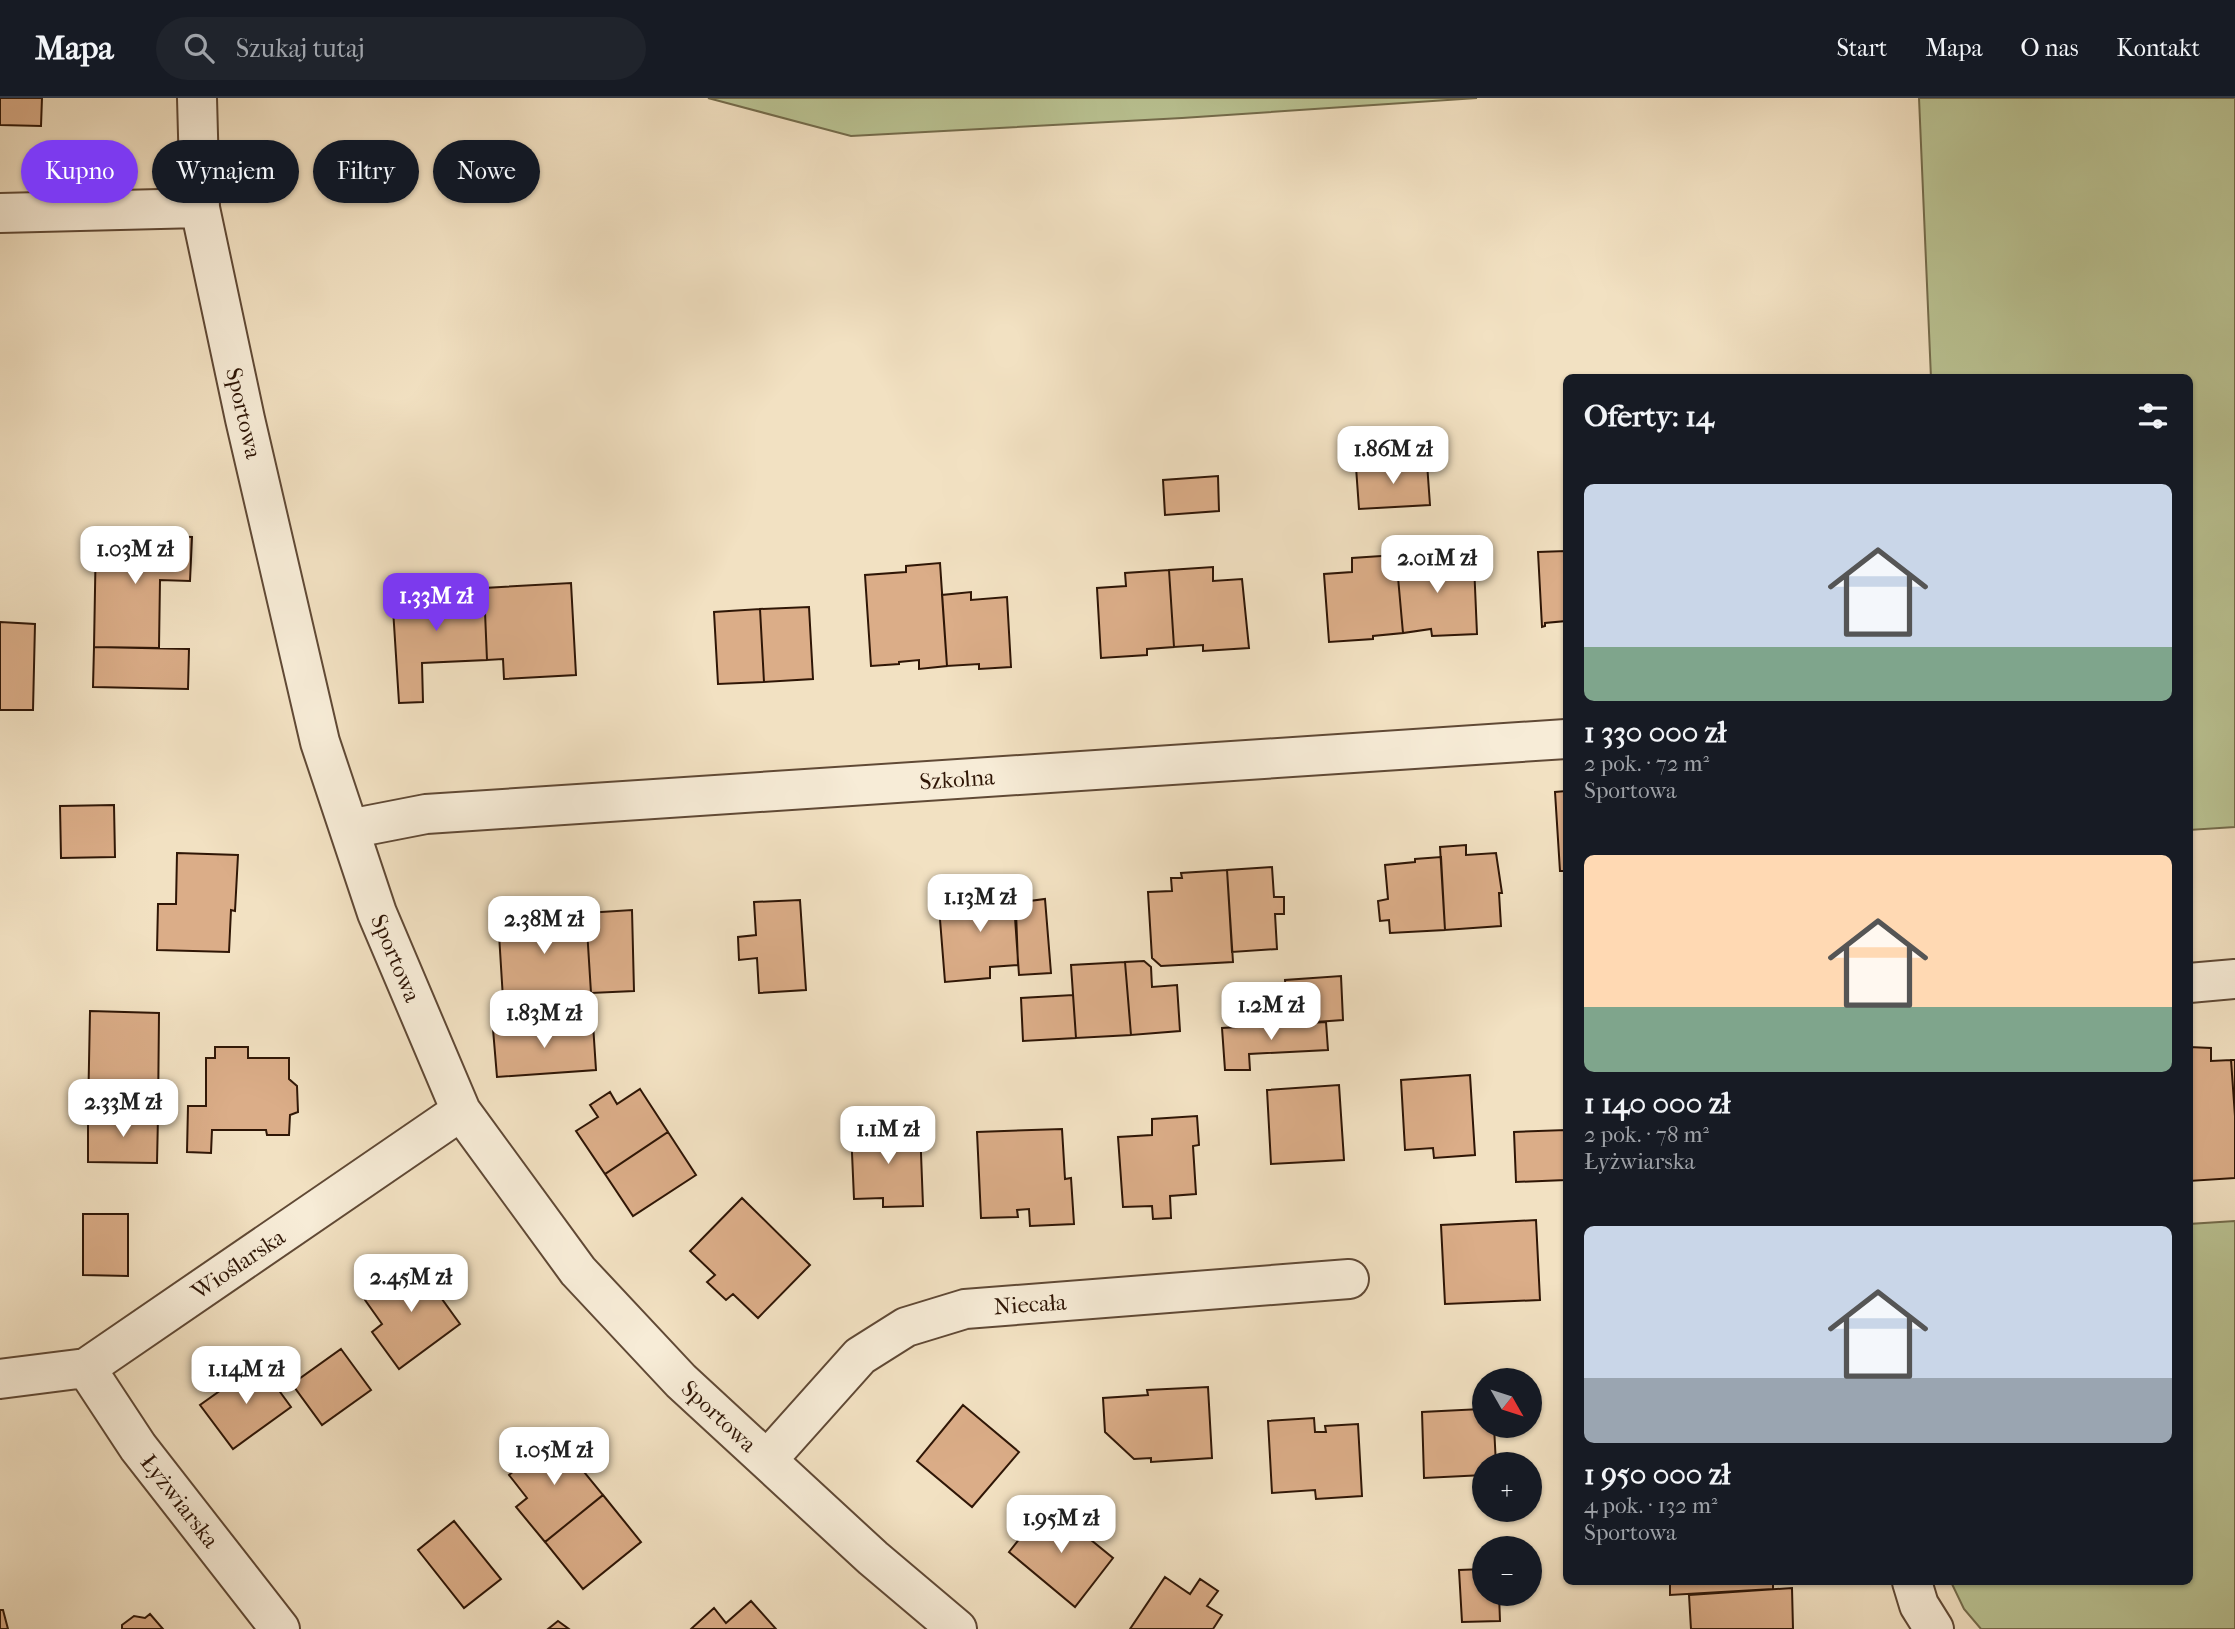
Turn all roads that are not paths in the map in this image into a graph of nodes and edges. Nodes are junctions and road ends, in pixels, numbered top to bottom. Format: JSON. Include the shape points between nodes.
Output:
{"nodes":[{"id":1,"x":197,"y":98,"type":"edge"},
{"id":2,"x":200,"y":208,"type":"junction"},
{"id":3,"x":0,"y":213,"type":"edge"},
{"id":4,"x":1563,"y":739,"type":"edge"},
{"id":5,"x":349,"y":829,"type":"junction"},
{"id":6,"x":2235,"y":979,"type":"edge"},
{"id":7,"x":2193,"y":983,"type":"edge"},
{"id":8,"x":461,"y":1111,"type":"junction"},
{"id":9,"x":1349,"y":1279,"type":"dead end"},
{"id":10,"x":86,"y":1368,"type":"junction"},
{"id":11,"x":0,"y":1379,"type":"edge"},
{"id":12,"x":767,"y":1460,"type":"junction"},
{"id":13,"x":1913,"y":1585,"type":"edge"},
{"id":14,"x":280,"y":1629,"type":"edge"},
{"id":15,"x":957,"y":1629,"type":"edge"},
{"id":16,"x":1934,"y":1629,"type":"edge"}],
"edges":[{"from":1,"to":2,"type":"street","name":"Sportowa"},
{"from":2,"to":3,"type":"street"},
{"from":2,"to":5,"type":"street","name":"Sportowa","via":[[320,742]]},
{"from":4,"to":5,"type":"street","name":"Szkolna","via":[[426,814]]},
{"from":5,"to":8,"type":"street","name":"Sportowa","via":[[377,913]]},
{"from":6,"to":7,"type":"street"},
{"from":8,"to":10,"type":"street","name":"Wioślarska"},
{"from":8,"to":12,"type":"street","name":"Sportowa","via":[[578,1271],[681,1381]]},
{"from":9,"to":12,"type":"street","name":"Niecała","via":[[965,1308],[906,1327],[860,1356]]},
{"from":10,"to":11,"type":"street","name":"Wioślarska"},
{"from":10,"to":14,"type":"street","name":"Łyżwiarska","via":[[138,1447]]},
{"from":12,"to":15,"type":"street","name":"Sportowa"},
{"from":13,"to":16,"type":"street"}]}
